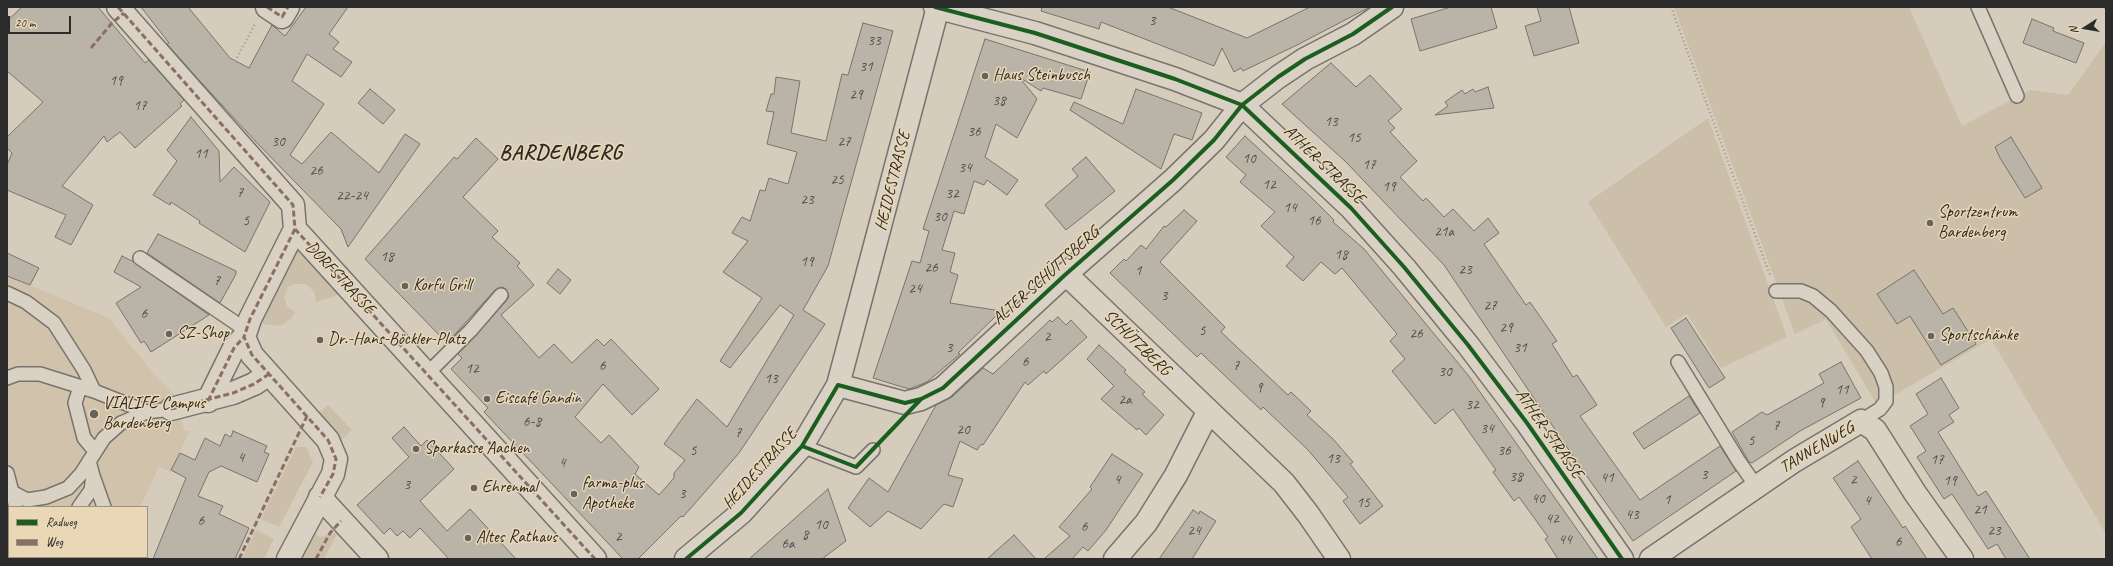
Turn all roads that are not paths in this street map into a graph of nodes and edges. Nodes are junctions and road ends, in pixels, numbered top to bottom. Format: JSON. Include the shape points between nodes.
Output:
{"nodes":[{"id":1,"x":118,"y":7,"type":"edge"},
{"id":2,"x":288,"y":7,"type":"edge"},
{"id":3,"x":1392,"y":7,"type":"edge"},
{"id":4,"x":1978,"y":7,"type":"edge"},
{"id":5,"x":937,"y":8,"type":"edge"},
{"id":6,"x":978,"y":13,"type":"edge"},
{"id":7,"x":262,"y":14,"type":"edge"},
{"id":8,"x":2017,"y":96,"type":"dead end"},
{"id":9,"x":1242,"y":105,"type":"junction"},
{"id":10,"x":295,"y":229,"type":"junction"},
{"id":11,"x":140,"y":258,"type":"dead end"},
{"id":12,"x":1066,"y":274,"type":"junction"},
{"id":13,"x":1776,"y":290,"type":"road end"},
{"id":14,"x":7,"y":293,"type":"edge"},
{"id":15,"x":502,"y":295,"type":"dead end"},
{"id":16,"x":245,"y":333,"type":"junction"},
{"id":17,"x":1678,"y":362,"type":"dead end"},
{"id":18,"x":269,"y":374,"type":"junction"},
{"id":19,"x":427,"y":374,"type":"junction"},
{"id":20,"x":7,"y":378,"type":"edge"},
{"id":21,"x":838,"y":384,"type":"junction"},
{"id":22,"x":80,"y":387,"type":"junction"},
{"id":23,"x":94,"y":392,"type":"junction"},
{"id":24,"x":208,"y":401,"type":"junction"},
{"id":25,"x":171,"y":409,"type":"joint"},
{"id":26,"x":146,"y":412,"type":"junction"},
{"id":27,"x":1208,"y":412,"type":"junction"},
{"id":28,"x":1861,"y":421,"type":"junction"},
{"id":29,"x":802,"y":446,"type":"junction"},
{"id":30,"x":873,"y":450,"type":"dead end"},
{"id":31,"x":92,"y":456,"type":"junction"},
{"id":32,"x":7,"y":473,"type":"edge"},
{"id":33,"x":94,"y":476,"type":"junction"},
{"id":34,"x":1756,"y":486,"type":"junction"},
{"id":35,"x":12,"y":492,"type":"junction"},
{"id":36,"x":320,"y":497,"type":"junction"},
{"id":37,"x":16,"y":506,"type":"edge"},
{"id":38,"x":80,"y":506,"type":"edge"},
{"id":39,"x":104,"y":506,"type":"edge"},
{"id":40,"x":368,"y":556,"type":"edge"},
{"id":41,"x":288,"y":559,"type":"edge"},
{"id":42,"x":595,"y":559,"type":"edge"},
{"id":43,"x":686,"y":559,"type":"edge"},
{"id":44,"x":1115,"y":559,"type":"edge"},
{"id":45,"x":1339,"y":559,"type":"edge"},
{"id":46,"x":1622,"y":559,"type":"edge"},
{"id":47,"x":1651,"y":559,"type":"edge"},
{"id":48,"x":1962,"y":559,"type":"edge"}],
"edges":[{"from":1,"to":10,"type":"street","name":"DORFSTRASSE","via":[[293,205]]},
{"from":2,"to":7,"type":"street","via":[[282,17]]},
{"from":3,"to":9,"type":"street","name":"ALTER SCHÜTTSBERG","via":[[1353,34],[1305,59]]},
{"from":4,"to":8,"type":"lane"},
{"from":5,"to":6,"type":"street","name":"ATHER STRASSE"},
{"from":5,"to":21,"type":"street","name":"HEIDESTRASSE"},
{"from":6,"to":9,"type":"street","name":"ATHER STRASSE","via":[[1175,79]]},
{"from":9,"to":12,"type":"street","name":"ALTER SCHÜTTSBERG","via":[[1214,140],[1173,180]]},
{"from":9,"to":46,"type":"street","name":"ATHER STRASSE","via":[[1350,208],[1404,266],[1527,423]]},
{"from":10,"to":16,"type":"street"},
{"from":10,"to":19,"type":"street","name":"DORFSTRASSE"},
{"from":11,"to":16,"type":"lane"},
{"from":12,"to":21,"type":"street","name":"ALTER SCHÜTTSBERG","via":[[943,388],[921,399],[905,403]]},
{"from":12,"to":27,"type":"street","name":"SCHÜTZBERG"},
{"from":13,"to":28,"type":"lane","via":[[1801,291],[1813,296],[1832,311],[1867,351],[1881,373],[1886,387],[1886,401],[1880,409]]},
{"from":14,"to":23,"type":"lane","via":[[26,302],[54,323],[84,370]]},
{"from":15,"to":19,"type":"lane"},
{"from":16,"to":18,"type":"street","via":[[252,355]]},
{"from":16,"to":24,"type":"street","via":[[234,348]]},
{"from":17,"to":34,"type":"lane"},
{"from":18,"to":24,"type":"street","via":[[254,384]]},
{"from":18,"to":36,"type":"street","via":[[328,440],[336,459],[333,474]]},
{"from":19,"to":42,"type":"street","name":"DORFSTRASSE"},
{"from":20,"to":22,"type":"lane","via":[[18,374],[40,374]]},
{"from":21,"to":29,"type":"street","name":"HEIDESTRASSE"},
{"from":22,"to":23,"type":"lane"},
{"from":22,"to":31,"type":"lane","via":[[75,403],[84,438]]},
{"from":23,"to":26,"type":"lane"},
{"from":24,"to":25,"type":"street"},
{"from":25,"to":26,"type":"lane"},
{"from":26,"to":31,"type":"lane","via":[[120,423],[104,438]]},
{"from":27,"to":44,"type":"street","via":[[1176,475],[1150,517]]},
{"from":27,"to":45,"type":"street","name":"SCHÜTZBERG","via":[[1284,483]]},
{"from":28,"to":34,"type":"street","name":"TANNENWEG"},
{"from":28,"to":48,"type":"street","name":"TANNENWEG","via":[[1875,430],[1915,493]]},
{"from":29,"to":30,"type":"lane","via":[[856,467]]},
{"from":29,"to":43,"type":"street","name":"HEIDESTRASSE","via":[[741,513]]},
{"from":31,"to":33,"type":"lane"},
{"from":31,"to":35,"type":"lane","via":[[68,488],[46,497],[27,500]]},
{"from":32,"to":35,"type":"lane"},
{"from":33,"to":38,"type":"lane","via":[[90,490]]},
{"from":33,"to":39,"type":"lane"},
{"from":34,"to":47,"type":"street","name":"TANNENWEG"},
{"from":35,"to":37,"type":"lane"},
{"from":36,"to":40,"type":"street"},
{"from":36,"to":41,"type":"street"}]}
